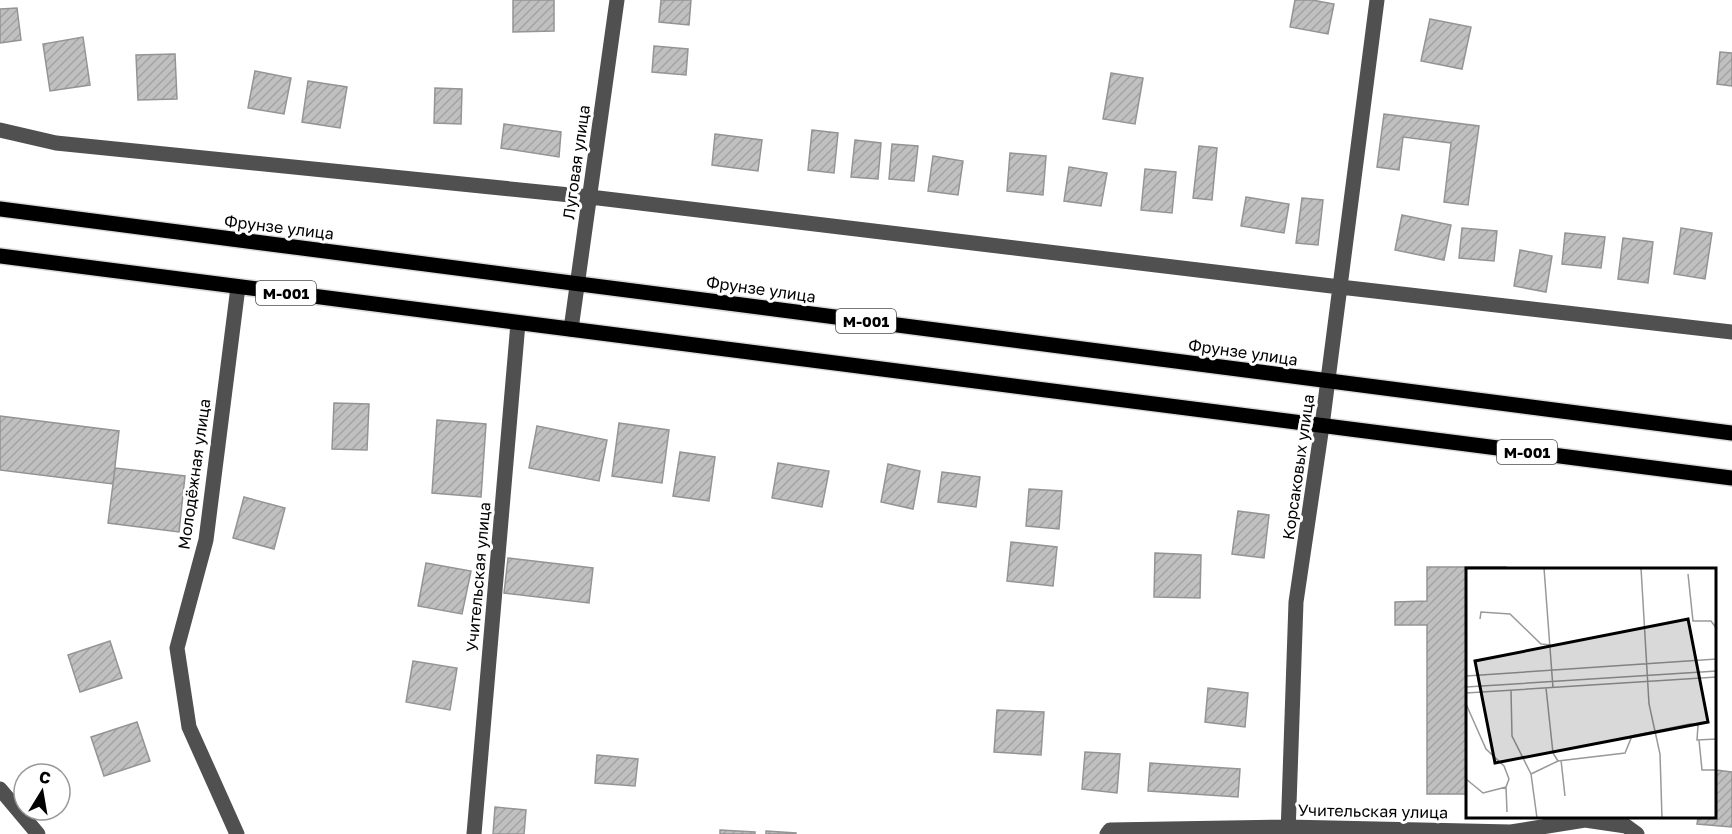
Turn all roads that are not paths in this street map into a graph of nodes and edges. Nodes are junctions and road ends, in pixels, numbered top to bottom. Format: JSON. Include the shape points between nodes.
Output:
{"nodes":[{"id":1,"x":617,"y":0,"type":"edge"},
{"id":2,"x":1377,"y":0,"type":"edge"},
{"id":3,"x":0,"y":130,"type":"edge"},
{"id":4,"x":590,"y":197,"type":"junction"},
{"id":5,"x":0,"y":209,"type":"edge"},
{"id":6,"x":0,"y":256,"type":"edge"},
{"id":7,"x":578,"y":283,"type":"junction"},
{"id":8,"x":238,"y":287,"type":"junction"},
{"id":9,"x":1340,"y":287,"type":"junction"},
{"id":10,"x":518,"y":322,"type":"junction"},
{"id":11,"x":571,"y":329,"type":"junction"},
{"id":12,"x":1732,"y":332,"type":"edge"},
{"id":13,"x":1328,"y":381,"type":"junction"},
{"id":14,"x":1322,"y":426,"type":"junction"},
{"id":15,"x":1732,"y":433,"type":"edge"},
{"id":16,"x":1732,"y":478,"type":"edge"},
{"id":17,"x":0,"y":789,"type":"edge"},
{"id":18,"x":1288,"y":831,"type":"edge"},
{"id":19,"x":38,"y":834,"type":"edge"},
{"id":20,"x":237,"y":834,"type":"edge"},
{"id":21,"x":474,"y":834,"type":"edge"},
{"id":22,"x":1107,"y":834,"type":"edge"},
{"id":23,"x":1637,"y":834,"type":"edge"}],
"edges":[{"from":1,"to":4,"type":"street","name":"Луговая улица"},
{"from":2,"to":9,"type":"street","name":"Корсаковых улица"},
{"from":3,"to":4,"type":"street","via":[[56,143]]},
{"from":4,"to":7,"type":"street","name":"Луговая улица"},
{"from":4,"to":9,"type":"street"},
{"from":5,"to":7,"type":"main road","name":"Фрунзе улица","number":"M-001"},
{"from":6,"to":8,"type":"main road","number":"M-001"},
{"from":7,"to":11,"type":"street","name":"Луговая улица"},
{"from":7,"to":13,"type":"main road","name":"Фрунзе улица","number":"M-001"},
{"from":8,"to":10,"type":"main road","number":"M-001"},
{"from":8,"to":20,"type":"street","name":"Молодёжная улица","via":[[206,540],[177,648],[189,727]]},
{"from":9,"to":12,"type":"street"},
{"from":9,"to":13,"type":"street","name":"Корсаковых улица"},
{"from":10,"to":11,"type":"main road","number":"M-001"},
{"from":10,"to":21,"type":"street","name":"Учительская улица"},
{"from":11,"to":14,"type":"main road","number":"M-001"},
{"from":13,"to":14,"type":"street","name":"Корсаковых улица"},
{"from":13,"to":15,"type":"main road","name":"Фрунзе улица","number":"M-001"},
{"from":14,"to":16,"type":"main road","number":"M-001"},
{"from":14,"to":18,"type":"street","name":"Корсаковых улица","via":[[1296,603]]},
{"from":17,"to":19,"type":"street"},
{"from":18,"to":22,"type":"street","name":"Учительская улица","via":[[1110,830]]},
{"from":18,"to":23,"type":"street","name":"Учительская улица","via":[[1511,832],[1585,820],[1626,826]]}]}
